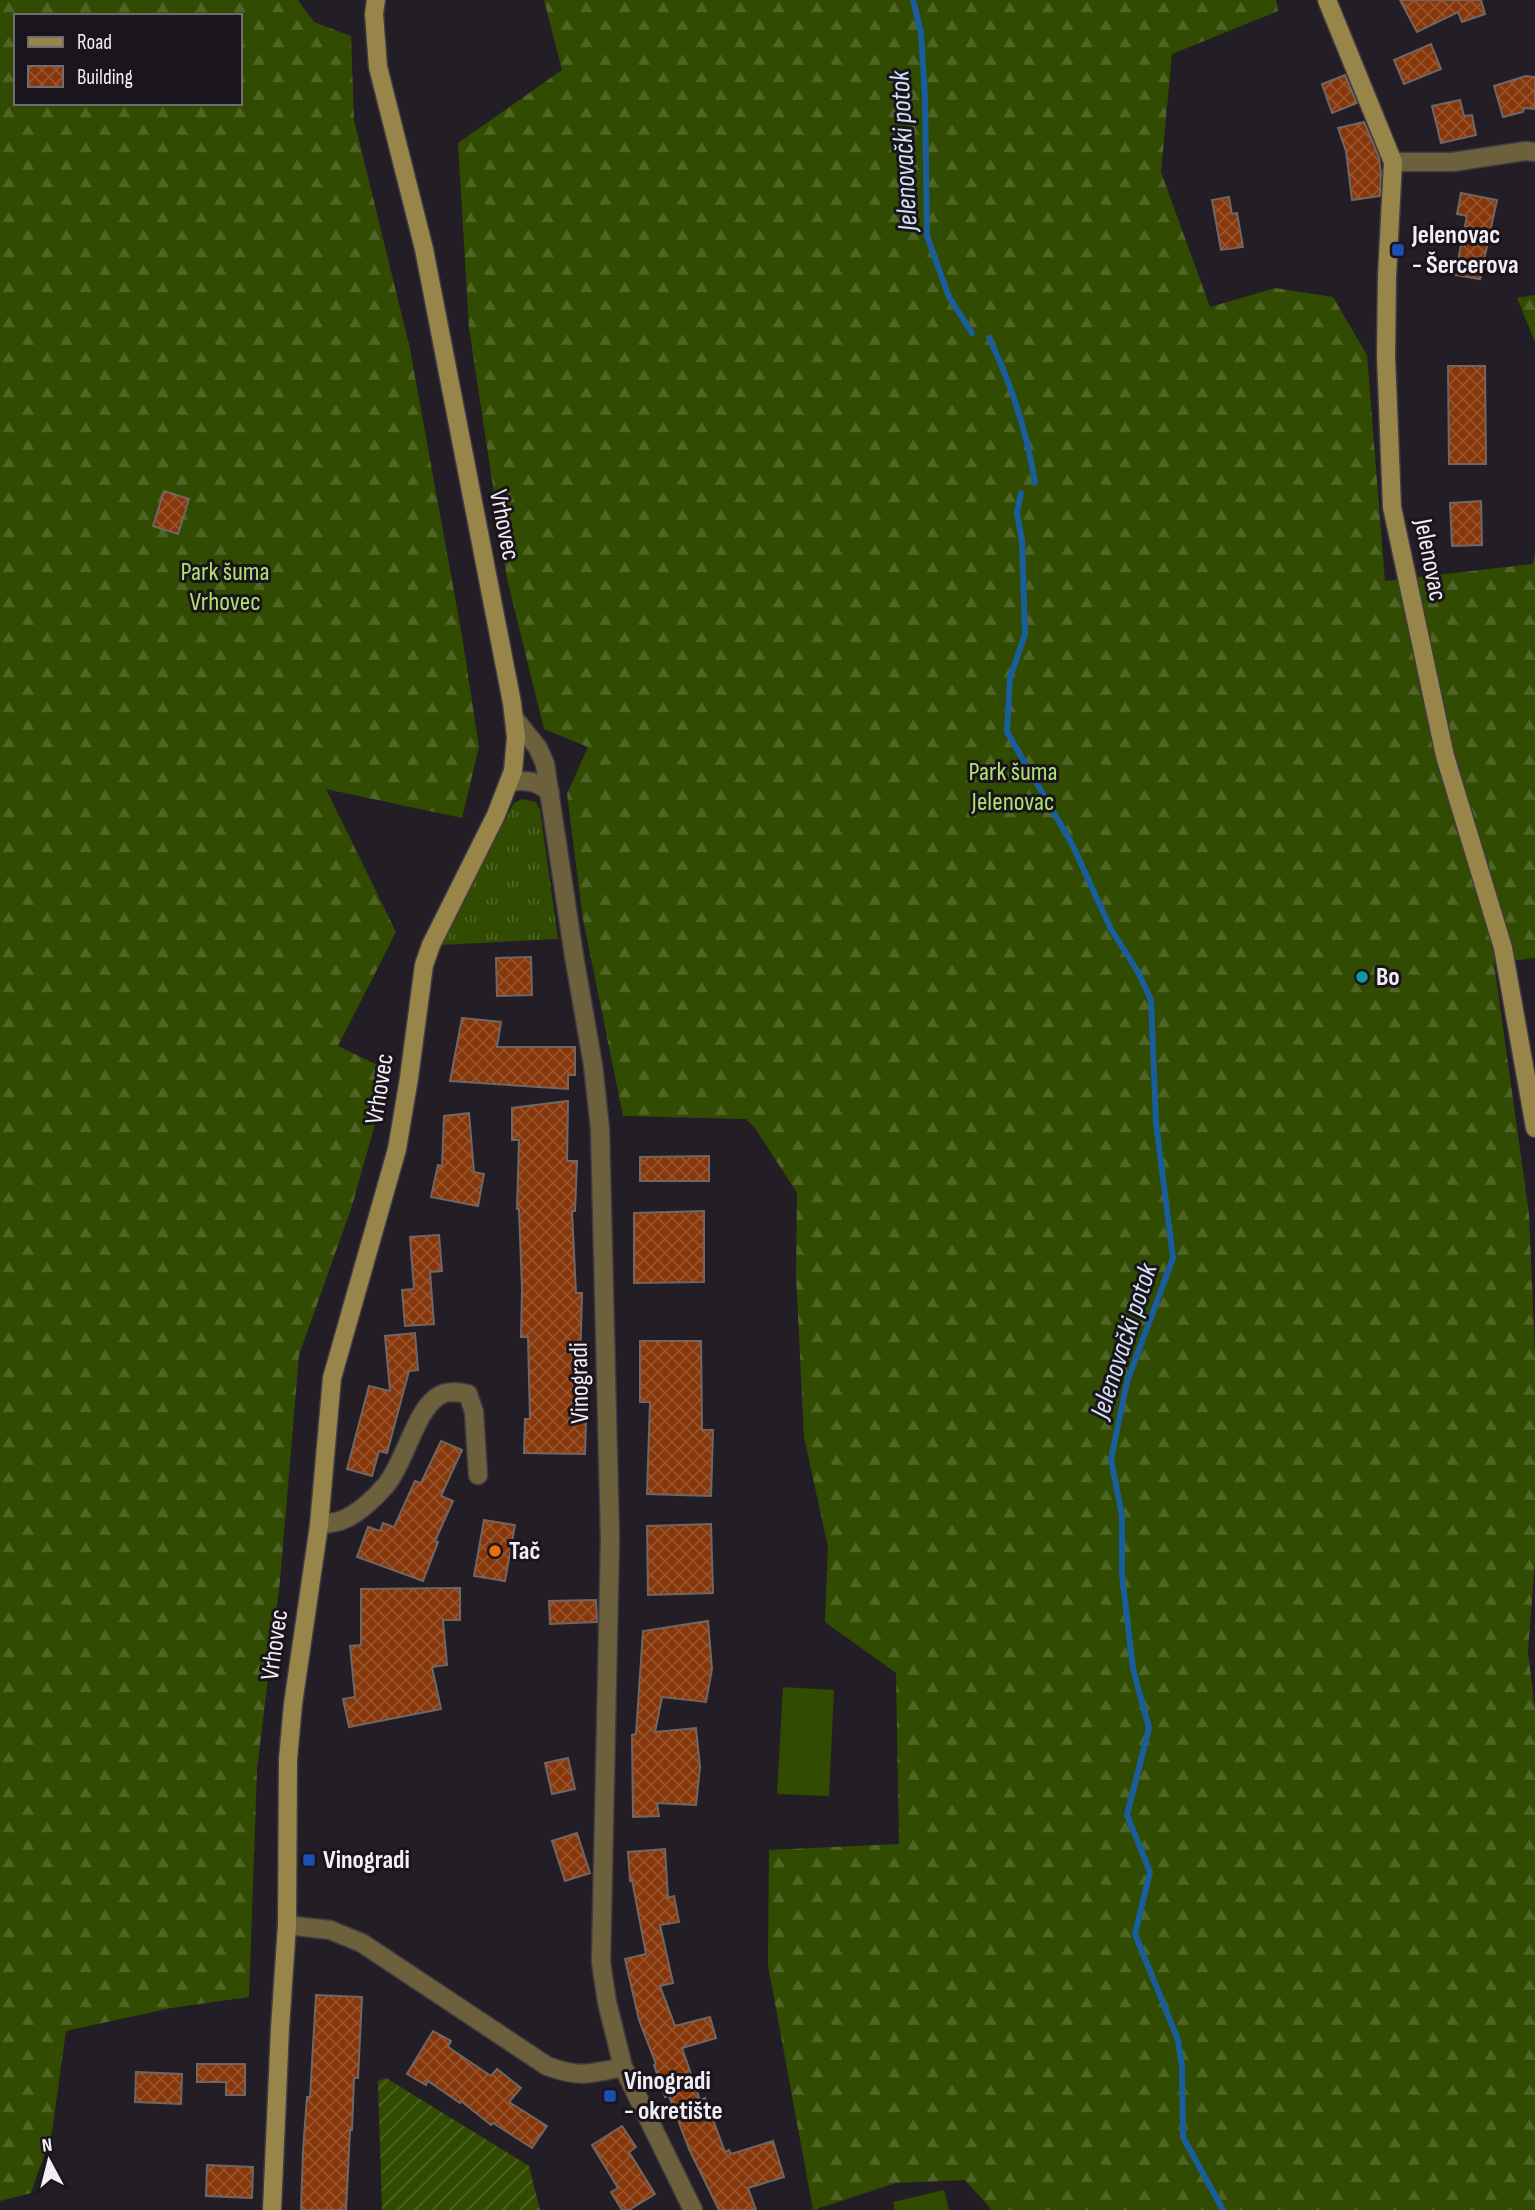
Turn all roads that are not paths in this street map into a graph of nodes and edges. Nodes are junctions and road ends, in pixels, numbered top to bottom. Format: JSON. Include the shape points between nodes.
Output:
{"nodes":[{"id":1,"x":376,"y":0,"type":"edge"},
{"id":2,"x":1327,"y":0,"type":"edge"},
{"id":3,"x":1535,"y":152,"type":"edge"},
{"id":4,"x":1393,"y":162,"type":"junction"},
{"id":5,"x":514,"y":718,"type":"junction"},
{"id":6,"x":509,"y":782,"type":"junction"},
{"id":7,"x":550,"y":793,"type":"junction"},
{"id":8,"x":1535,"y":1128,"type":"edge"},
{"id":9,"x":478,"y":1475,"type":"dead end"},
{"id":10,"x":319,"y":1525,"type":"junction"},
{"id":11,"x":287,"y":1925,"type":"junction"},
{"id":12,"x":623,"y":2067,"type":"junction"},
{"id":13,"x":272,"y":2210,"type":"edge"},
{"id":14,"x":693,"y":2210,"type":"edge"}],
"edges":[{"from":1,"to":5,"type":"street","name":"Vrhovec","via":[[378,67],[424,249]]},
{"from":2,"to":4,"type":"street","name":"Jelenovac"},
{"from":3,"to":4,"type":"street","via":[[1452,162]]},
{"from":4,"to":8,"type":"street","name":"Jelenovac","via":[[1386,356],[1392,507],[1445,756],[1503,948]]},
{"from":5,"to":6,"type":"street","name":"Vrhovec"},
{"from":5,"to":7,"type":"street","name":"Vinogradi","via":[[538,748]]},
{"from":6,"to":7,"type":"street","via":[[535,782]]},
{"from":6,"to":10,"type":"street","name":"Vrhovec","via":[[424,965],[397,1149],[332,1378]]},
{"from":7,"to":12,"type":"street","name":"Vinogradi","via":[[600,1129],[610,1539],[601,1962]]},
{"from":9,"to":10,"type":"street","via":[[474,1412],[468,1394],[438,1395],[426,1407],[387,1484],[342,1520]]},
{"from":10,"to":11,"type":"street","name":"Vrhovec","via":[[289,1746]]},
{"from":11,"to":12,"type":"street","via":[[330,1930],[362,1943],[547,2066],[591,2075]]},
{"from":11,"to":13,"type":"street","name":"Vrhovec"},
{"from":12,"to":14,"type":"street","name":"Vinogradi"}]}
